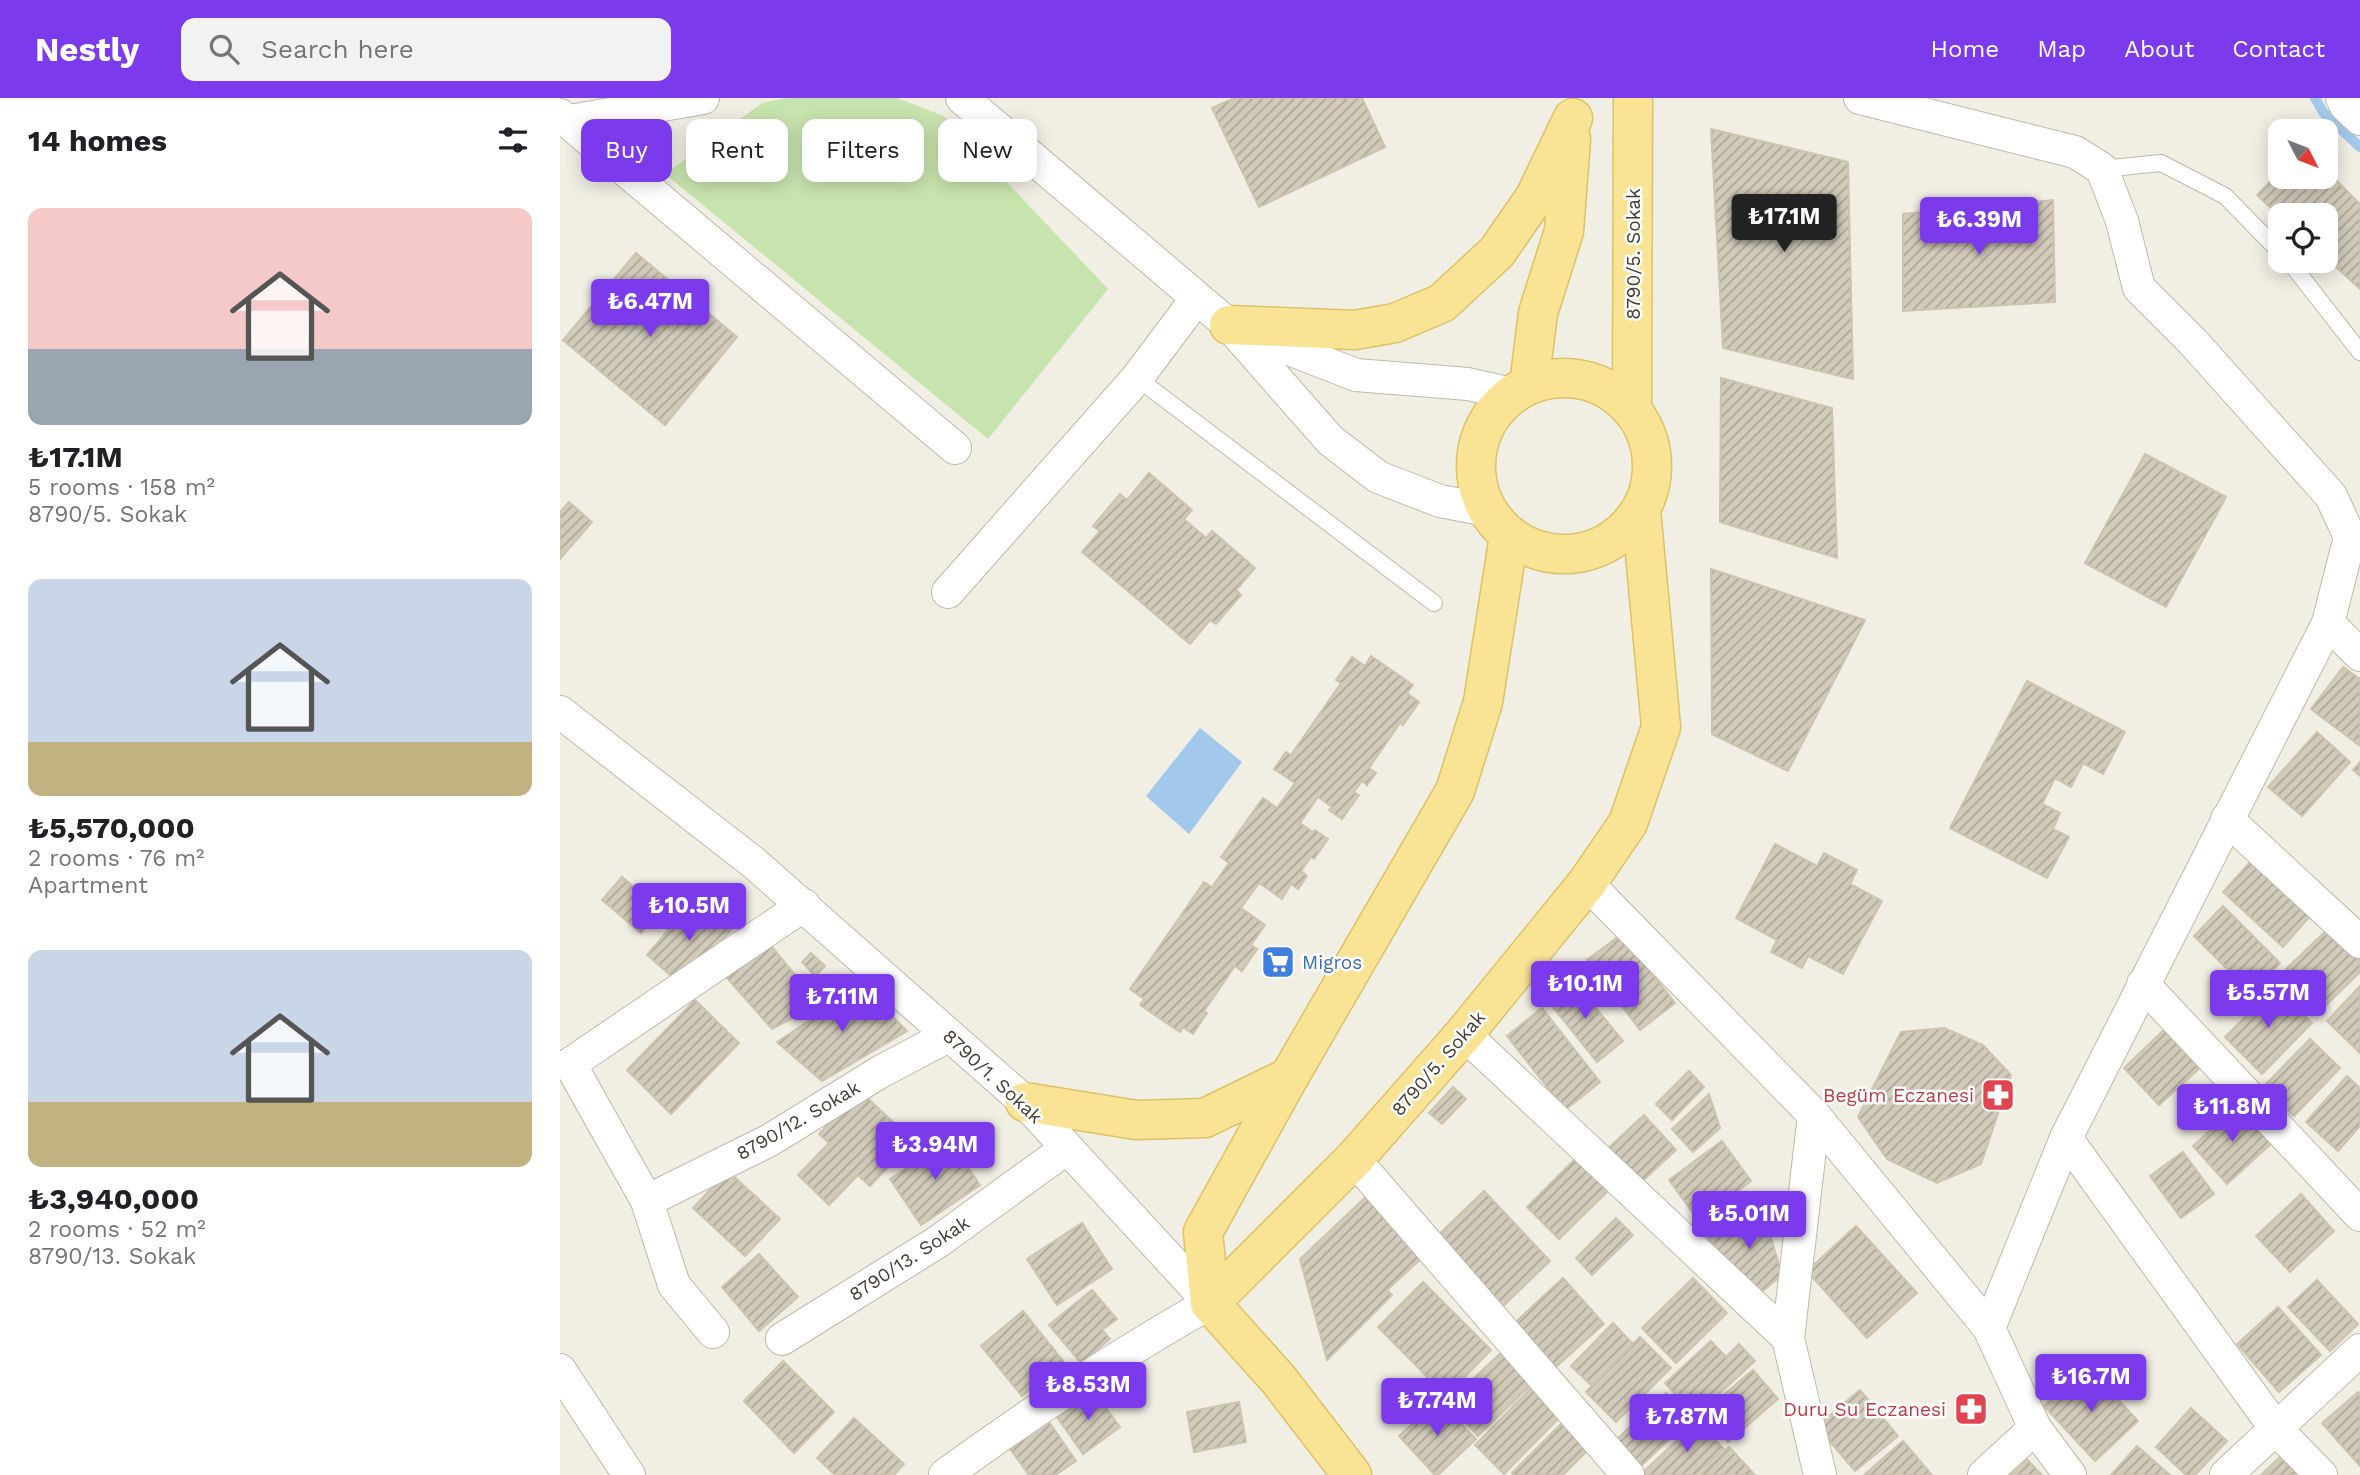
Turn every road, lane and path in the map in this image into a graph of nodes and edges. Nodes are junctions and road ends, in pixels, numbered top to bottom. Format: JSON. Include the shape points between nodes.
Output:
{"nodes":[{"id":1,"x":703,"y":98,"type":"edge"},
{"id":2,"x":962,"y":98,"type":"edge"},
{"id":3,"x":1633,"y":98,"type":"edge"},
{"id":4,"x":1860,"y":98,"type":"edge"},
{"id":5,"x":2342,"y":98,"type":"edge"},
{"id":6,"x":1572,"y":108,"type":"edge"},
{"id":7,"x":565,"y":118,"type":"edge"},
{"id":8,"x":2360,"y":119,"type":"edge"},
{"id":9,"x":2102,"y":169,"type":"junction"},
{"id":10,"x":2268,"y":240,"type":"edge"},
{"id":11,"x":2298,"y":273,"type":"edge"},
{"id":12,"x":1197,"y":298,"type":"junction"},
{"id":13,"x":1229,"y":325,"type":"junction"},
{"id":14,"x":2360,"y":352,"type":"edge"},
{"id":15,"x":1138,"y":379,"type":"junction"},
{"id":16,"x":1521,"y":389,"type":"junction"},
{"id":17,"x":1632,"y":410,"type":"junction"},
{"id":18,"x":955,"y":448,"type":"dead end"},
{"id":19,"x":1641,"y":510,"type":"junction"},
{"id":20,"x":1498,"y":523,"type":"junction"},
{"id":21,"x":948,"y":592,"type":"dead end"},
{"id":22,"x":1434,"y":603,"type":"dead end"},
{"id":23,"x":2328,"y":623,"type":"junction"},
{"id":24,"x":2360,"y":655,"type":"edge"},
{"id":25,"x":560,"y":712,"type":"edge"},
{"id":26,"x":2227,"y":819,"type":"junction"},
{"id":27,"x":1587,"y":883,"type":"junction"},
{"id":28,"x":804,"y":905,"type":"junction"},
{"id":29,"x":2360,"y":942,"type":"edge"},
{"id":30,"x":2143,"y":984,"type":"junction"},
{"id":31,"x":1464,"y":1034,"type":"junction"},
{"id":32,"x":948,"y":1036,"type":"junction"},
{"id":33,"x":1289,"y":1077,"type":"junction"},
{"id":34,"x":1025,"y":1102,"type":"junction"},
{"id":35,"x":1814,"y":1115,"type":"junction"},
{"id":36,"x":2066,"y":1138,"type":"junction"},
{"id":37,"x":1068,"y":1148,"type":"junction"},
{"id":38,"x":1354,"y":1159,"type":"junction"},
{"id":39,"x":647,"y":1201,"type":"junction"},
{"id":40,"x":2360,"y":1215,"type":"edge"},
{"id":41,"x":1210,"y":1303,"type":"junction"},
{"id":42,"x":1989,"y":1328,"type":"junction"},
{"id":43,"x":713,"y":1332,"type":"dead end"},
{"id":44,"x":1788,"y":1338,"type":"junction"},
{"id":45,"x":782,"y":1339,"type":"dead end"},
{"id":46,"x":2360,"y":1350,"type":"edge"},
{"id":47,"x":560,"y":1370,"type":"edge"},
{"id":48,"x":2035,"y":1428,"type":"junction"},
{"id":49,"x":2276,"y":1429,"type":"junction"},
{"id":50,"x":629,"y":1475,"type":"edge"},
{"id":51,"x":945,"y":1475,"type":"edge"},
{"id":52,"x":1352,"y":1475,"type":"edge"},
{"id":53,"x":1628,"y":1475,"type":"edge"},
{"id":54,"x":1820,"y":1475,"type":"edge"},
{"id":55,"x":1984,"y":1475,"type":"edge"},
{"id":56,"x":2070,"y":1475,"type":"edge"},
{"id":57,"x":2226,"y":1475,"type":"edge"},
{"id":58,"x":2321,"y":1475,"type":"edge"}],
"edges":[{"from":1,"to":7,"type":"street"},
{"from":2,"to":12,"type":"street"},
{"from":3,"to":17,"type":"main road","name":"8790/5. Sokak"},
{"from":4,"to":9,"type":"street","via":[[2075,152]]},
{"from":5,"to":8,"type":"street"},
{"from":6,"to":13,"type":"main road","via":[[1535,197],[1497,252],[1442,303],[1395,323],[1355,330]]},
{"from":6,"to":16,"type":"main road","via":[[1564,231],[1538,313]]},
{"from":7,"to":18,"type":"street"},
{"from":9,"to":10,"type":"lane","via":[[2161,163],[2225,196]]},
{"from":9,"to":23,"type":"street","via":[[2122,221],[2139,288],[2331,496],[2350,537]]},
{"from":11,"to":14,"type":"lane"},
{"from":12,"to":13,"type":"street"},
{"from":12,"to":15,"type":"street"},
{"from":13,"to":16,"type":"street","via":[[1356,376]]},
{"from":13,"to":20,"type":"street","via":[[1330,440],[1378,477]]},
{"from":15,"to":21,"type":"street"},
{"from":15,"to":22,"type":"lane"},
{"from":16,"to":17,"type":"main road","name":"8790/5. Sokak","via":[[1556,377],[1585,379],[1611,390]]},
{"from":16,"to":20,"type":"main road","via":[[1493,412],[1480,435],[1475,460],[1477,486]]},
{"from":17,"to":19,"type":"main road","name":"8790/5. Sokak","via":[[1649,441],[1652,477]]},
{"from":19,"to":20,"type":"main road","name":"8790/5. Sokak","via":[[1611,541],[1570,555],[1527,548]]},
{"from":19,"to":27,"type":"main road","name":"8790/5. Sokak","via":[[1661,727],[1628,822]]},
{"from":20,"to":33,"type":"main road","via":[[1483,702],[1455,791]]},
{"from":23,"to":24,"type":"street"},
{"from":23,"to":26,"type":"street"},
{"from":25,"to":28,"type":"street","name":"8790/1. Sokak"},
{"from":26,"to":29,"type":"street"},
{"from":26,"to":30,"type":"street"},
{"from":27,"to":31,"type":"main road","name":"8790/5. Sokak"},
{"from":27,"to":35,"type":"street"},
{"from":28,"to":32,"type":"street","name":"8790/1. Sokak"},
{"from":28,"to":39,"type":"street","via":[[570,1064]]},
{"from":30,"to":36,"type":"street"},
{"from":30,"to":40,"type":"street"},
{"from":31,"to":38,"type":"main road","name":"8790/5. Sokak"},
{"from":31,"to":44,"type":"street"},
{"from":32,"to":34,"type":"street","name":"8790/1. Sokak"},
{"from":32,"to":39,"type":"street","name":"8790/12. Sokak","via":[[770,1140]]},
{"from":33,"to":34,"type":"main road","via":[[1205,1118],[1136,1120]]},
{"from":33,"to":41,"type":"main road","via":[[1203,1232]]},
{"from":34,"to":37,"type":"street","name":"8790/1. Sokak"},
{"from":35,"to":42,"type":"street"},
{"from":35,"to":44,"type":"street"},
{"from":36,"to":42,"type":"street"},
{"from":36,"to":49,"type":"street"},
{"from":37,"to":41,"type":"street","name":"8790/1. Sokak"},
{"from":37,"to":45,"type":"street","name":"8790/13. Sokak","via":[[939,1241]]},
{"from":38,"to":41,"type":"main road","name":"8790/5. Sokak"},
{"from":38,"to":53,"type":"street"},
{"from":39,"to":43,"type":"street","via":[[674,1285]]},
{"from":41,"to":51,"type":"street","via":[[1146,1339]]},
{"from":41,"to":52,"type":"main road","via":[[1279,1380]]},
{"from":42,"to":48,"type":"street"},
{"from":44,"to":54,"type":"street"},
{"from":46,"to":49,"type":"street"},
{"from":47,"to":50,"type":"street"},
{"from":48,"to":55,"type":"street"},
{"from":48,"to":56,"type":"street"},
{"from":49,"to":57,"type":"street"},
{"from":49,"to":58,"type":"street"}]}
